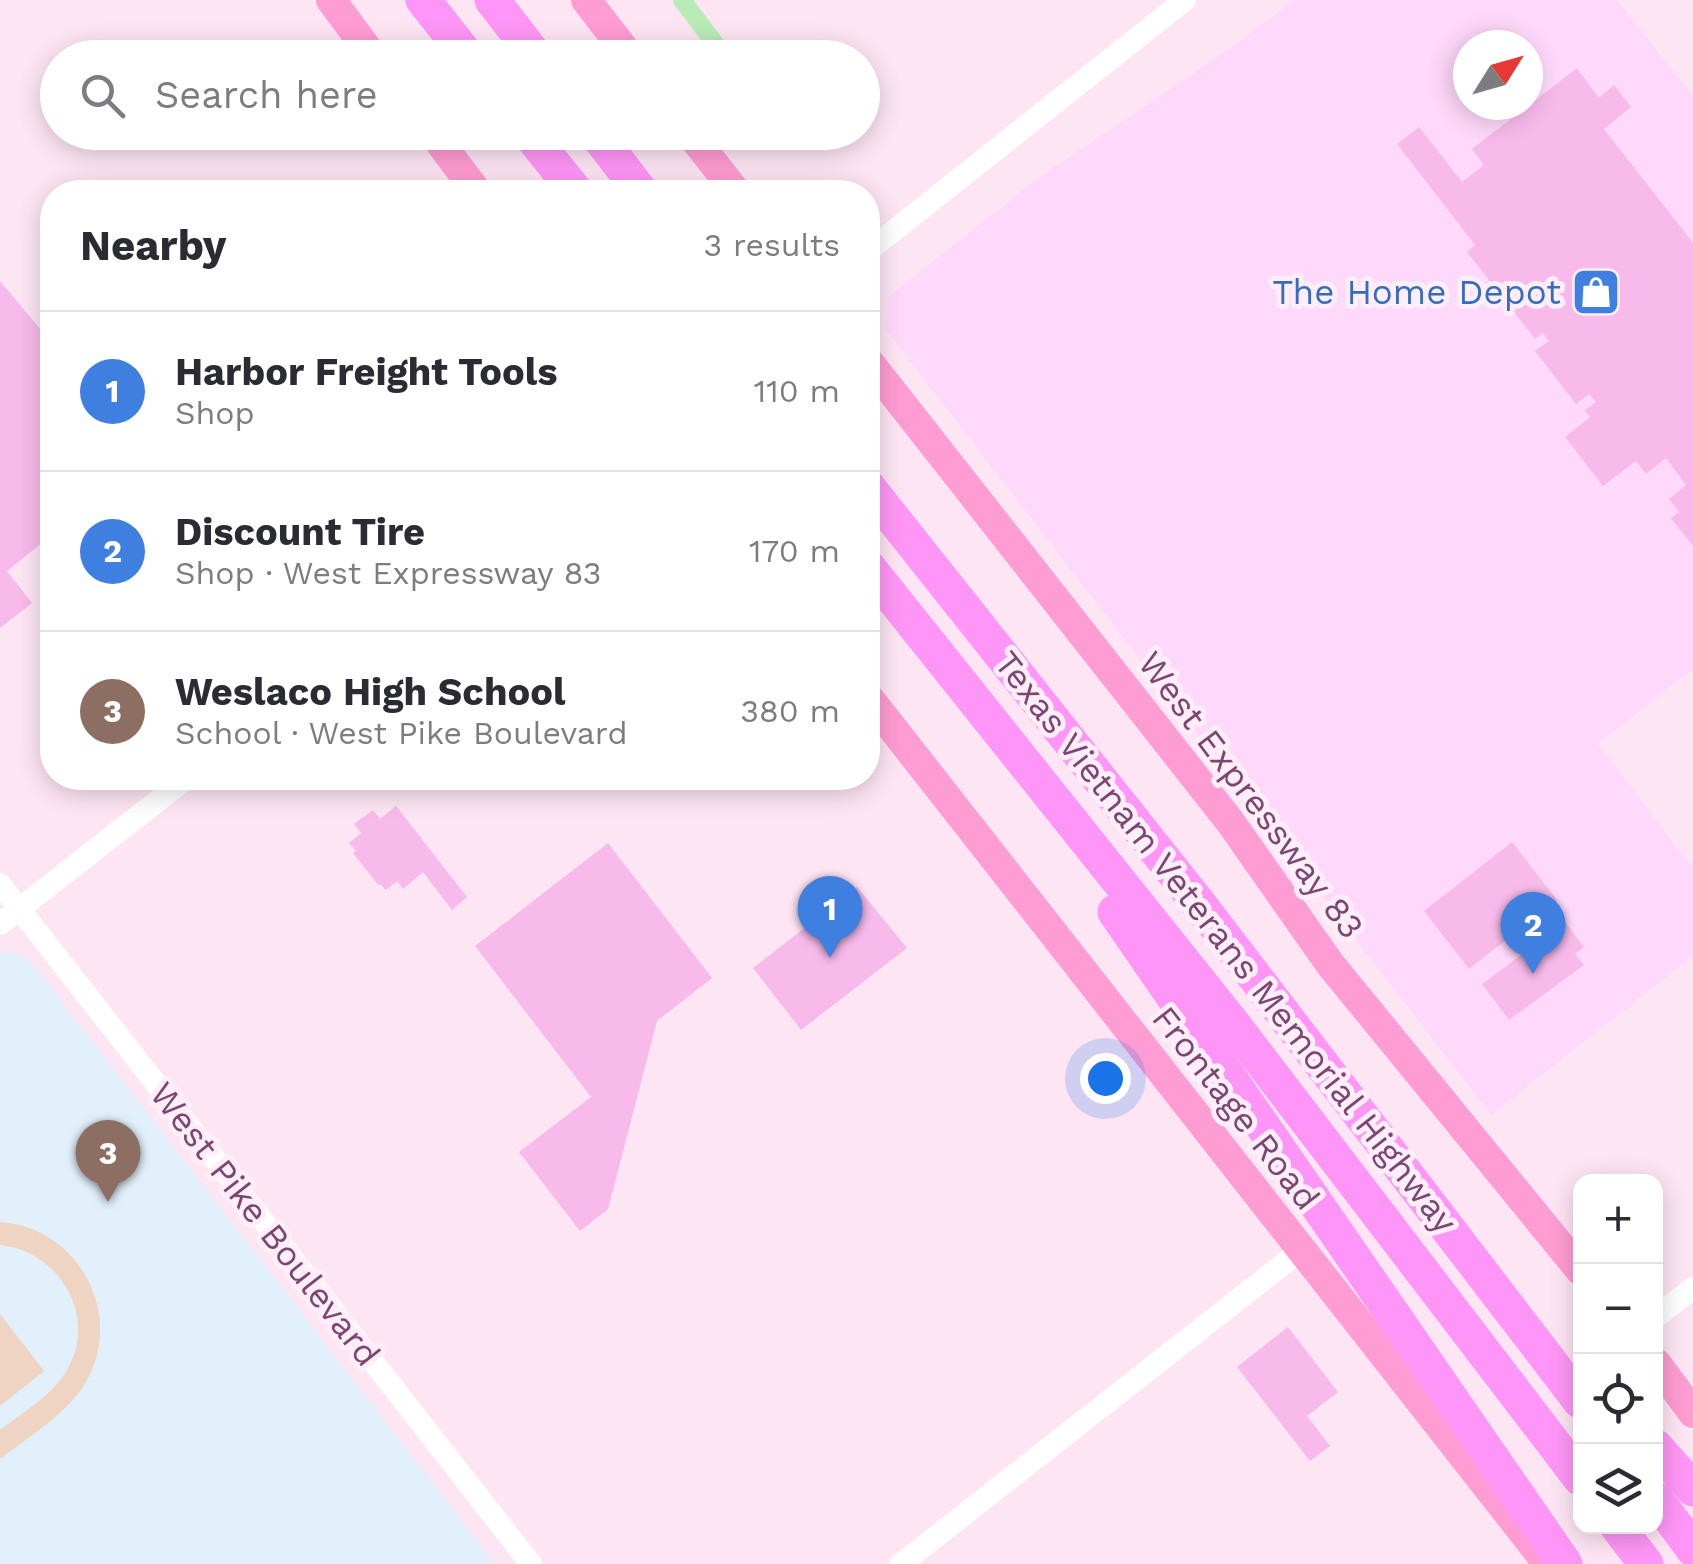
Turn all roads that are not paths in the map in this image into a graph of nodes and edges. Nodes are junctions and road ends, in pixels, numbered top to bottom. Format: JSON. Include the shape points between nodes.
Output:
{"nodes":[{"id":1,"x":330,"y":0,"type":"edge"},
{"id":2,"x":424,"y":0,"type":"edge"},
{"id":3,"x":494,"y":0,"type":"edge"},
{"id":4,"x":586,"y":0,"type":"edge"},
{"id":5,"x":1186,"y":0,"type":"edge"},
{"id":6,"x":360,"y":40,"type":"edge"},
{"id":7,"x":455,"y":40,"type":"edge"},
{"id":8,"x":524,"y":40,"type":"edge"},
{"id":9,"x":617,"y":40,"type":"edge"},
{"id":10,"x":446,"y":150,"type":"edge"},
{"id":11,"x":542,"y":150,"type":"edge"},
{"id":12,"x":608,"y":150,"type":"edge"},
{"id":13,"x":702,"y":150,"type":"edge"},
{"id":14,"x":468,"y":180,"type":"edge"},
{"id":15,"x":566,"y":180,"type":"edge"},
{"id":16,"x":632,"y":180,"type":"edge"},
{"id":17,"x":725,"y":180,"type":"edge"},
{"id":18,"x":880,"y":242,"type":"edge"},
{"id":19,"x":880,"y":376,"type":"edge"},
{"id":20,"x":880,"y":392,"type":"edge"},
{"id":21,"x":904,"y":407,"type":"junction"},
{"id":22,"x":880,"y":502,"type":"edge"},
{"id":23,"x":880,"y":583,"type":"edge"},
{"id":24,"x":924,"y":642,"type":"junction"},
{"id":25,"x":880,"y":712,"type":"edge"},
{"id":26,"x":172,"y":790,"type":"edge"},
{"id":27,"x":0,"y":884,"type":"edge"},
{"id":28,"x":19,"y":909,"type":"junction"},
{"id":29,"x":0,"y":924,"type":"edge"},
{"id":30,"x":1372,"y":1127,"type":"junction"},
{"id":31,"x":1300,"y":1251,"type":"junction"},
{"id":32,"x":1575,"y":1264,"type":"edge"},
{"id":33,"x":1693,"y":1288,"type":"edge"},
{"id":34,"x":1663,"y":1312,"type":"edge"},
{"id":35,"x":1573,"y":1354,"type":"edge"},
{"id":36,"x":1663,"y":1373,"type":"edge"},
{"id":37,"x":1573,"y":1392,"type":"edge"},
{"id":38,"x":1693,"y":1413,"type":"edge"},
{"id":39,"x":1663,"y":1455,"type":"edge"},
{"id":40,"x":1573,"y":1469,"type":"edge"},
{"id":41,"x":1693,"y":1489,"type":"edge"},
{"id":42,"x":1663,"y":1508,"type":"edge"},
{"id":43,"x":1623,"y":1534,"type":"edge"},
{"id":44,"x":1693,"y":1549,"type":"edge"},
{"id":45,"x":531,"y":1564,"type":"edge"},
{"id":46,"x":901,"y":1564,"type":"edge"},
{"id":47,"x":1548,"y":1564,"type":"edge"},
{"id":48,"x":1564,"y":1564,"type":"edge"},
{"id":49,"x":1646,"y":1564,"type":"edge"}],
"edges":[{"from":1,"to":6,"type":"main road"},
{"from":2,"to":7,"type":"highway"},
{"from":3,"to":8,"type":"highway"},
{"from":4,"to":9,"type":"main road"},
{"from":5,"to":18,"type":"street"},
{"from":10,"to":14,"type":"main road"},
{"from":11,"to":15,"type":"highway"},
{"from":12,"to":16,"type":"highway"},
{"from":13,"to":17,"type":"main road"},
{"from":19,"to":21,"type":"main road","name":"West Expressway 83"},
{"from":20,"to":21,"type":"main road"},
{"from":21,"to":32,"type":"main road","name":"West Expressway 83","via":[[1232,823],[1330,964]]},
{"from":22,"to":30,"type":"highway","name":"Texas Vietnam Veterans Memorial Highway"},
{"from":23,"to":24,"type":"highway","name":"Texas Vietnam Veterans Memorial Highway"},
{"from":24,"to":40,"type":"highway","name":"Texas Vietnam Veterans Memorial Highway","via":[[1233,1024]]},
{"from":24,"to":48,"type":"highway"},
{"from":25,"to":31,"type":"main road","name":"Frontage Road"},
{"from":26,"to":28,"type":"street"},
{"from":27,"to":28,"type":"street","name":"West Pike Boulevard"},
{"from":28,"to":29,"type":"street"},
{"from":28,"to":45,"type":"street","name":"West Pike Boulevard"},
{"from":30,"to":35,"type":"highway"},
{"from":30,"to":37,"type":"highway","name":"Texas Vietnam Veterans Memorial Highway"},
{"from":31,"to":46,"type":"street"},
{"from":31,"to":47,"type":"main road","name":"Frontage Road"},
{"from":33,"to":34,"type":"street"},
{"from":36,"to":38,"type":"main road"},
{"from":39,"to":41,"type":"highway"},
{"from":42,"to":44,"type":"highway"},
{"from":43,"to":49,"type":"highway"}]}
